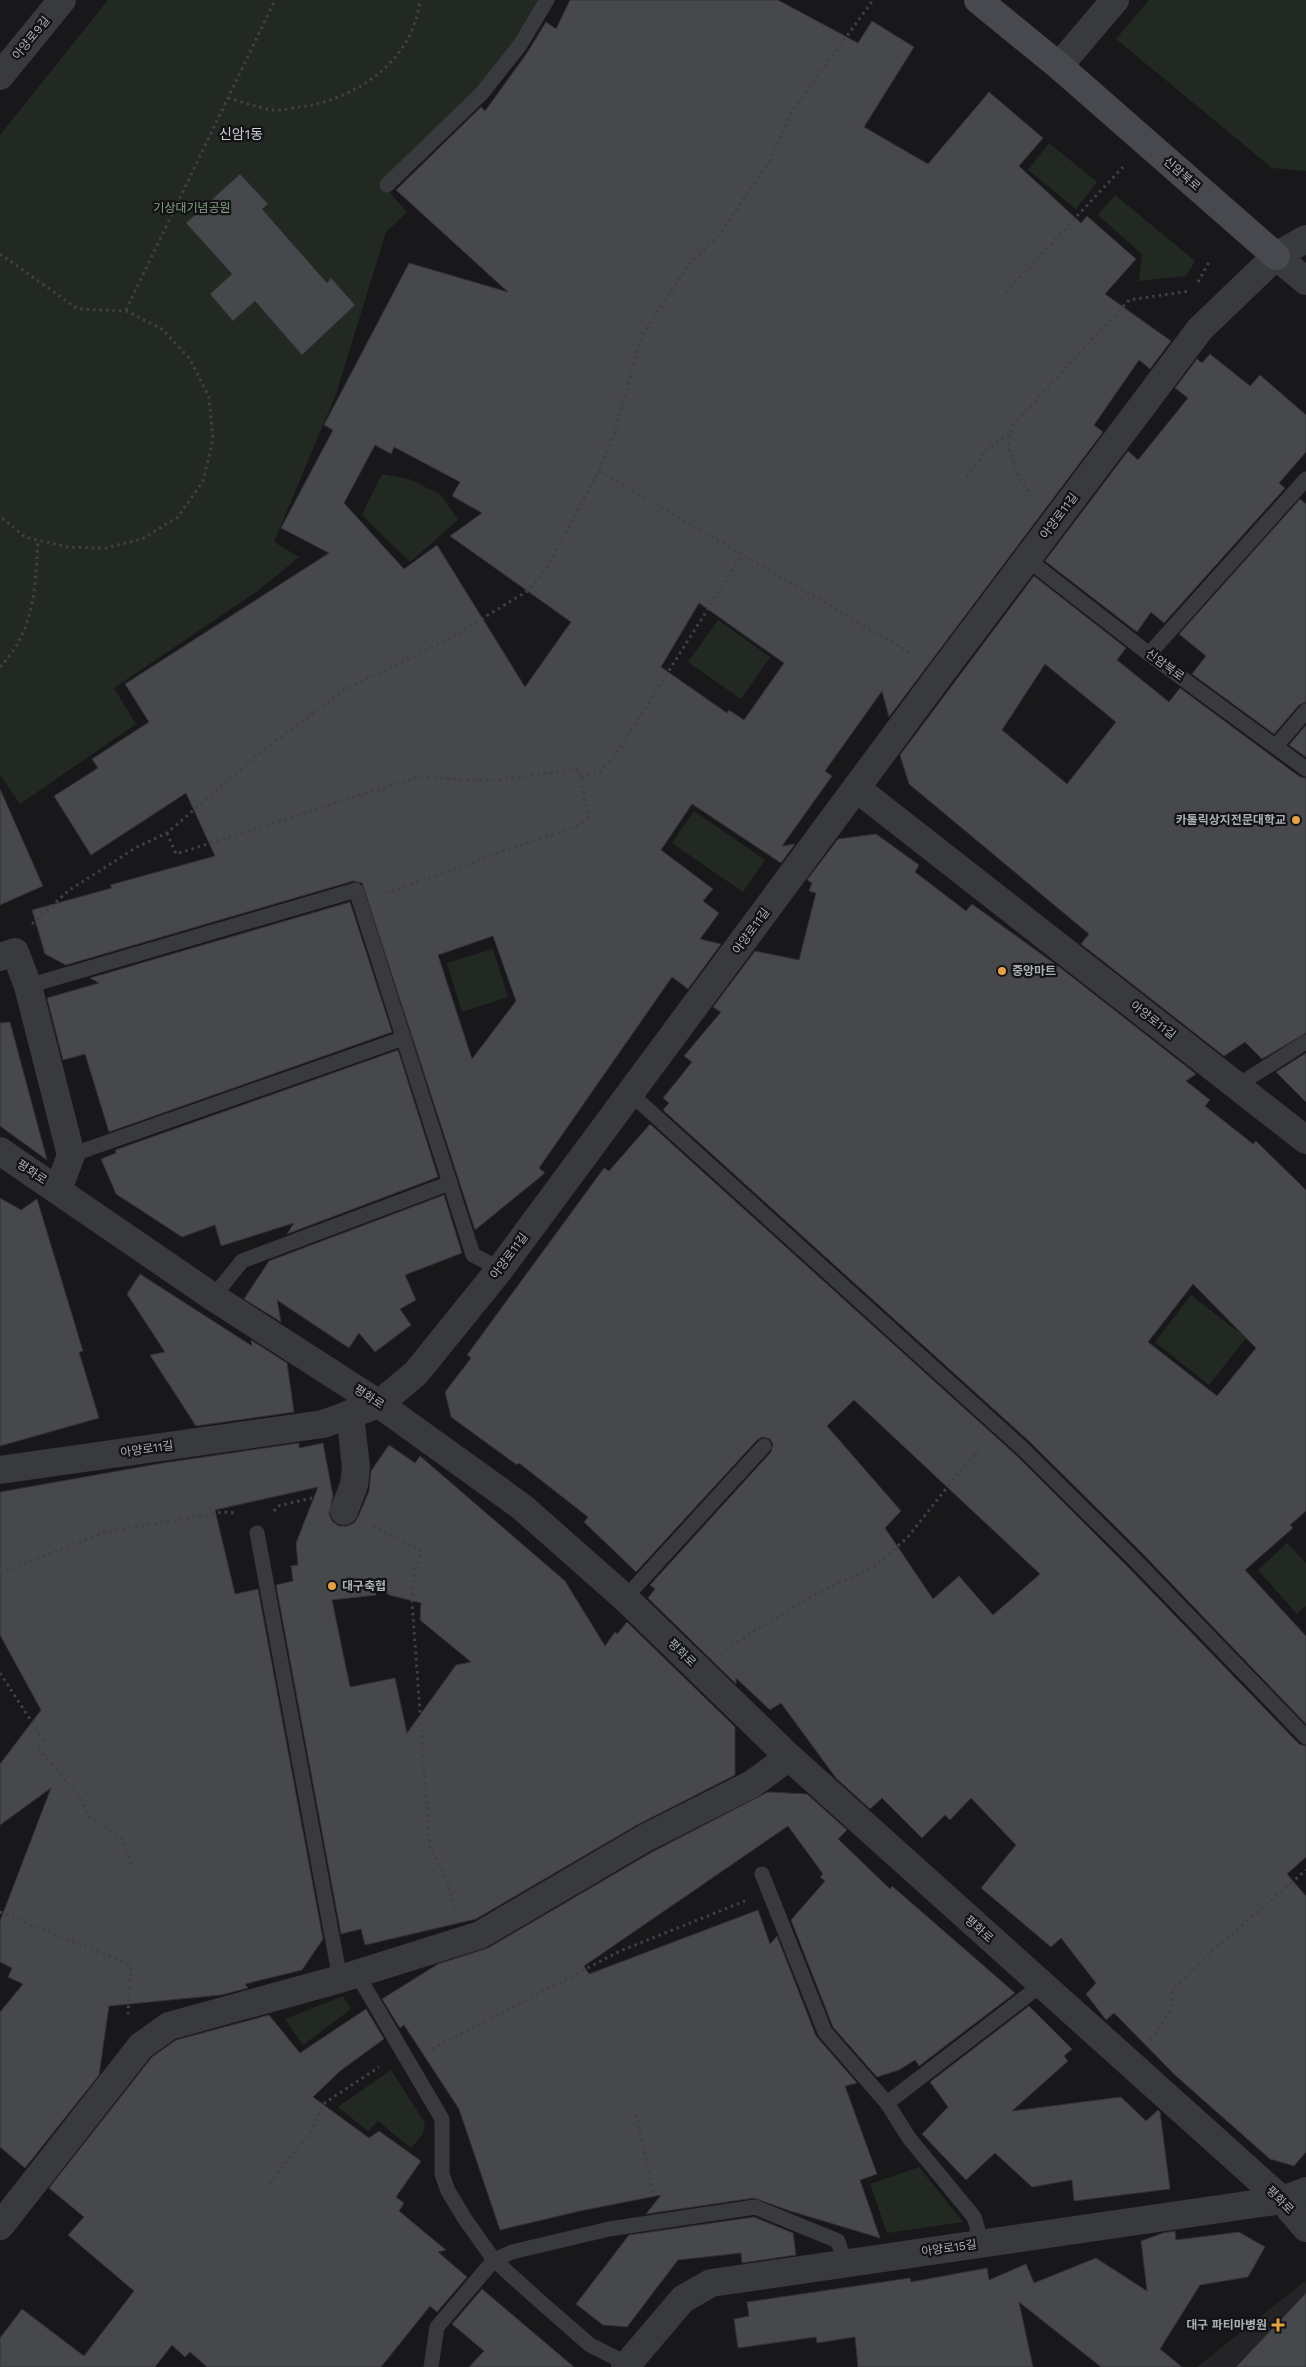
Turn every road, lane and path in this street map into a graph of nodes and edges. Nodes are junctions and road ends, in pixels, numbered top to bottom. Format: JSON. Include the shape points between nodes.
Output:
{"nodes":[{"id":1,"x":62,"y":0,"type":"edge"},
{"id":2,"x":275,"y":0,"type":"edge"},
{"id":3,"x":420,"y":0,"type":"edge"},
{"id":4,"x":547,"y":0,"type":"edge"},
{"id":5,"x":873,"y":0,"type":"edge"},
{"id":6,"x":978,"y":0,"type":"edge"},
{"id":7,"x":1115,"y":0,"type":"edge"},
{"id":8,"x":1058,"y":66,"type":"junction"},
{"id":9,"x":0,"y":76,"type":"edge"},
{"id":10,"x":228,"y":98,"type":"junction"},
{"id":11,"x":1144,"y":141,"type":"junction"},
{"id":12,"x":387,"y":185,"type":"dead end"},
{"id":13,"x":1306,"y":239,"type":"edge"},
{"id":14,"x":0,"y":254,"type":"edge"},
{"id":15,"x":1276,"y":256,"type":"junction"},
{"id":16,"x":1209,"y":262,"type":"dead end"},
{"id":17,"x":1306,"y":281,"type":"edge"},
{"id":18,"x":1197,"y":284,"type":"dead end"},
{"id":19,"x":1193,"y":291,"type":"dead end"},
{"id":20,"x":1006,"y":292,"type":"dead end"},
{"id":21,"x":126,"y":310,"type":"junction"},
{"id":22,"x":1011,"y":433,"type":"junction"},
{"id":23,"x":599,"y":471,"type":"junction"},
{"id":24,"x":967,"y":477,"type":"dead end"},
{"id":25,"x":1306,"y":479,"type":"edge"},
{"id":26,"x":0,"y":516,"type":"edge"},
{"id":27,"x":1055,"y":522,"type":"junction"},
{"id":28,"x":38,"y":540,"type":"junction"},
{"id":29,"x":742,"y":555,"type":"junction"},
{"id":30,"x":1027,"y":559,"type":"junction"},
{"id":31,"x":1149,"y":654,"type":"junction"},
{"id":32,"x":0,"y":667,"type":"edge"},
{"id":33,"x":942,"y":672,"type":"junction"},
{"id":34,"x":1306,"y":712,"type":"edge"},
{"id":35,"x":1276,"y":746,"type":"junction"},
{"id":36,"x":1306,"y":769,"type":"edge"},
{"id":37,"x":581,"y":778,"type":"junction"},
{"id":38,"x":856,"y":788,"type":"junction"},
{"id":39,"x":167,"y":833,"type":"junction"},
{"id":40,"x":356,"y":890,"type":"junction"},
{"id":41,"x":7,"y":955,"type":"edge"},
{"id":42,"x":28,"y":986,"type":"junction"},
{"id":43,"x":404,"y":1038,"type":"junction"},
{"id":44,"x":1306,"y":1042,"type":"edge"},
{"id":45,"x":1238,"y":1085,"type":"junction"},
{"id":46,"x":631,"y":1094,"type":"junction"},
{"id":47,"x":1306,"y":1140,"type":"edge"},
{"id":48,"x":0,"y":1151,"type":"edge"},
{"id":49,"x":71,"y":1155,"type":"junction"},
{"id":50,"x":450,"y":1183,"type":"junction"},
{"id":51,"x":58,"y":1190,"type":"junction"},
{"id":52,"x":500,"y":1269,"type":"junction"},
{"id":53,"x":212,"y":1297,"type":"junction"},
{"id":54,"x":379,"y":1404,"type":"junction"},
{"id":55,"x":350,"y":1414,"type":"junction"},
{"id":56,"x":999,"y":1428,"type":"junction"},
{"id":57,"x":764,"y":1446,"type":"dead end"},
{"id":58,"x":0,"y":1470,"type":"edge"},
{"id":59,"x":344,"y":1511,"type":"junction"},
{"id":60,"x":268,"y":1519,"type":"junction"},
{"id":61,"x":257,"y":1533,"type":"joint"},
{"id":62,"x":0,"y":1573,"type":"edge"},
{"id":63,"x":624,"y":1598,"type":"junction"},
{"id":64,"x":701,"y":1671,"type":"junction"},
{"id":65,"x":0,"y":1673,"type":"edge"},
{"id":66,"x":1306,"y":1737,"type":"edge"},
{"id":67,"x":789,"y":1757,"type":"junction"},
{"id":68,"x":132,"y":1866,"type":"dead end"},
{"id":69,"x":1306,"y":1870,"type":"edge"},
{"id":70,"x":762,"y":1874,"type":"dead end"},
{"id":71,"x":769,"y":1893,"type":"junction"},
{"id":72,"x":0,"y":1912,"type":"edge"},
{"id":73,"x":463,"y":1940,"type":"junction"},
{"id":74,"x":348,"y":1976,"type":"junction"},
{"id":75,"x":1041,"y":1986,"type":"junction"},
{"id":76,"x":138,"y":2049,"type":"junction"},
{"id":77,"x":406,"y":2057,"type":"junction"},
{"id":78,"x":1127,"y":2062,"type":"junction"},
{"id":79,"x":887,"y":2103,"type":"junction"},
{"id":80,"x":636,"y":2114,"type":"dead end"},
{"id":81,"x":270,"y":2184,"type":"dead end"},
{"id":82,"x":1294,"y":2196,"type":"edge"},
{"id":83,"x":658,"y":2221,"type":"junction"},
{"id":84,"x":0,"y":2226,"type":"edge"},
{"id":85,"x":1306,"y":2228,"type":"edge"},
{"id":86,"x":982,"y":2244,"type":"junction"},
{"id":87,"x":494,"y":2260,"type":"junction"},
{"id":88,"x":845,"y":2264,"type":"junction"},
{"id":89,"x":627,"y":2365,"type":"edge"},
{"id":90,"x":431,"y":2367,"type":"edge"}],
"edges":[{"from":1,"to":9,"type":"street","name":"아양로9길"},
{"from":2,"to":10,"type":"path"},
{"from":3,"to":10,"type":"path","via":[[410,37],[394,59],[352,92],[324,104],[274,110]]},
{"from":4,"to":12,"type":"lane","via":[[520,45],[482,93]]},
{"from":5,"to":23,"type":"path","via":[[792,112],[770,160],[720,234],[688,266],[642,335],[614,434]]},
{"from":6,"to":8,"type":"main road","name":"신암북로"},
{"from":7,"to":8,"type":"street"},
{"from":8,"to":11,"type":"main road","name":"신암북로"},
{"from":10,"to":21,"type":"path"},
{"from":11,"to":15,"type":"main road","name":"신암북로"},
{"from":11,"to":20,"type":"path"},
{"from":13,"to":15,"type":"street","name":"아양로11길"},
{"from":14,"to":21,"type":"path","via":[[78,309]]},
{"from":15,"to":17,"type":"street","name":"신암북로"},
{"from":15,"to":27,"type":"street","name":"아양로11길","via":[[1200,329]]},
{"from":16,"to":18,"type":"path"},
{"from":19,"to":22,"type":"path","via":[[1129,300],[1013,425]]},
{"from":21,"to":28,"type":"path","via":[[162,329],[174,341],[190,359],[208,397],[213,440],[203,481],[178,517],[142,539],[106,548],[67,547]]},
{"from":22,"to":24,"type":"path","via":[[987,449]]},
{"from":22,"to":27,"type":"path","via":[[1008,445],[1019,478]]},
{"from":23,"to":29,"type":"path"},
{"from":23,"to":39,"type":"path","via":[[546,567],[529,590],[449,639],[342,691],[260,753]]},
{"from":25,"to":31,"type":"lane"},
{"from":26,"to":28,"type":"path","via":[[25,537]]},
{"from":27,"to":30,"type":"street","name":"아양로11길"},
{"from":28,"to":32,"type":"path","via":[[34,594],[27,625],[14,653]]},
{"from":29,"to":33,"type":"path"},
{"from":29,"to":37,"type":"path","via":[[615,756],[600,772]]},
{"from":30,"to":31,"type":"lane","name":"신암북로"},
{"from":30,"to":33,"type":"street","name":"아양로11길"},
{"from":31,"to":35,"type":"lane","name":"신암북로"},
{"from":33,"to":38,"type":"street","name":"아양로11길"},
{"from":34,"to":35,"type":"lane"},
{"from":35,"to":36,"type":"lane","name":"신암북로"},
{"from":37,"to":39,"type":"path","via":[[580,769],[491,781],[418,777],[176,854]]},
{"from":37,"to":40,"type":"path","via":[[588,817],[580,825],[378,895]]},
{"from":38,"to":45,"type":"street","name":"아양로11길"},
{"from":38,"to":46,"type":"street","name":"아양로11길"},
{"from":39,"to":41,"type":"path","via":[[137,847],[68,891],[35,919]]},
{"from":40,"to":42,"type":"lane"},
{"from":40,"to":43,"type":"lane"},
{"from":41,"to":42,"type":"street"},
{"from":42,"to":49,"type":"street"},
{"from":43,"to":49,"type":"lane"},
{"from":43,"to":50,"type":"lane"},
{"from":44,"to":45,"type":"lane"},
{"from":45,"to":47,"type":"street","name":"아양로11길"},
{"from":46,"to":52,"type":"street","name":"아양로11길"},
{"from":46,"to":56,"type":"lane"},
{"from":48,"to":51,"type":"street","name":"평화로"},
{"from":49,"to":51,"type":"street"},
{"from":50,"to":52,"type":"lane","via":[[473,1255]]},
{"from":50,"to":53,"type":"lane","via":[[242,1261]]},
{"from":51,"to":53,"type":"street","name":"평화로"},
{"from":52,"to":54,"type":"street","name":"아양로11길","via":[[416,1373]]},
{"from":53,"to":54,"type":"street","name":"평화로"},
{"from":54,"to":55,"type":"street","name":"아양로11길"},
{"from":54,"to":63,"type":"street","name":"평화로","via":[[522,1507]]},
{"from":55,"to":58,"type":"street","name":"아양로11길","via":[[323,1424]]},
{"from":55,"to":59,"type":"street","via":[[356,1467],[354,1485]]},
{"from":56,"to":64,"type":"path","via":[[907,1538],[876,1566],[808,1598],[727,1647]]},
{"from":56,"to":66,"type":"lane","via":[[1134,1559]]},
{"from":57,"to":63,"type":"lane"},
{"from":59,"to":60,"type":"path","via":[[320,1496],[278,1506]]},
{"from":59,"to":73,"type":"path","via":[[421,1550],[414,1575],[412,1602],[430,1850],[444,1872]]},
{"from":60,"to":61,"type":"path"},
{"from":60,"to":62,"type":"path","via":[[255,1513],[223,1512],[105,1532]]},
{"from":61,"to":74,"type":"lane"},
{"from":63,"to":64,"type":"street","name":"평화로"},
{"from":64,"to":67,"type":"street","name":"평화로"},
{"from":65,"to":68,"type":"path","via":[[44,1739],[37,1746],[79,1796],[89,1816],[123,1839]]},
{"from":67,"to":73,"type":"street","via":[[752,1784],[645,1838],[480,1935]]},
{"from":67,"to":75,"type":"street","name":"평화로"},
{"from":69,"to":78,"type":"path","via":[[1211,1952],[1173,1990],[1170,2010],[1158,2030]]},
{"from":70,"to":71,"type":"lane"},
{"from":71,"to":77,"type":"path","via":[[620,1951],[427,2052]]},
{"from":71,"to":79,"type":"lane","via":[[825,2032]]},
{"from":72,"to":76,"type":"path","via":[[131,1965],[127,2031]]},
{"from":73,"to":74,"type":"street"},
{"from":74,"to":76,"type":"street","via":[[169,2026]]},
{"from":74,"to":77,"type":"lane"},
{"from":75,"to":78,"type":"street","name":"평화로"},
{"from":75,"to":79,"type":"lane"},
{"from":76,"to":84,"type":"street"},
{"from":77,"to":81,"type":"path","via":[[323,2104],[313,2128]]},
{"from":77,"to":87,"type":"lane","via":[[442,2119],[442,2174],[448,2191]]},
{"from":78,"to":82,"type":"street","name":"평화로"},
{"from":79,"to":86,"type":"lane","via":[[908,2138],[974,2217]]},
{"from":80,"to":83,"type":"path"},
{"from":82,"to":85,"type":"street","name":"평화로"},
{"from":82,"to":86,"type":"street","name":"아양로15길"},
{"from":83,"to":87,"type":"lane","via":[[512,2252]]},
{"from":83,"to":88,"type":"lane","via":[[754,2207],[838,2241]]},
{"from":86,"to":88,"type":"street","name":"아양로15길"},
{"from":87,"to":89,"type":"lane","via":[[590,2345]]},
{"from":87,"to":90,"type":"lane","via":[[437,2327]]},
{"from":88,"to":89,"type":"street","name":"아양로15길","via":[[711,2283],[683,2299]]}]}
